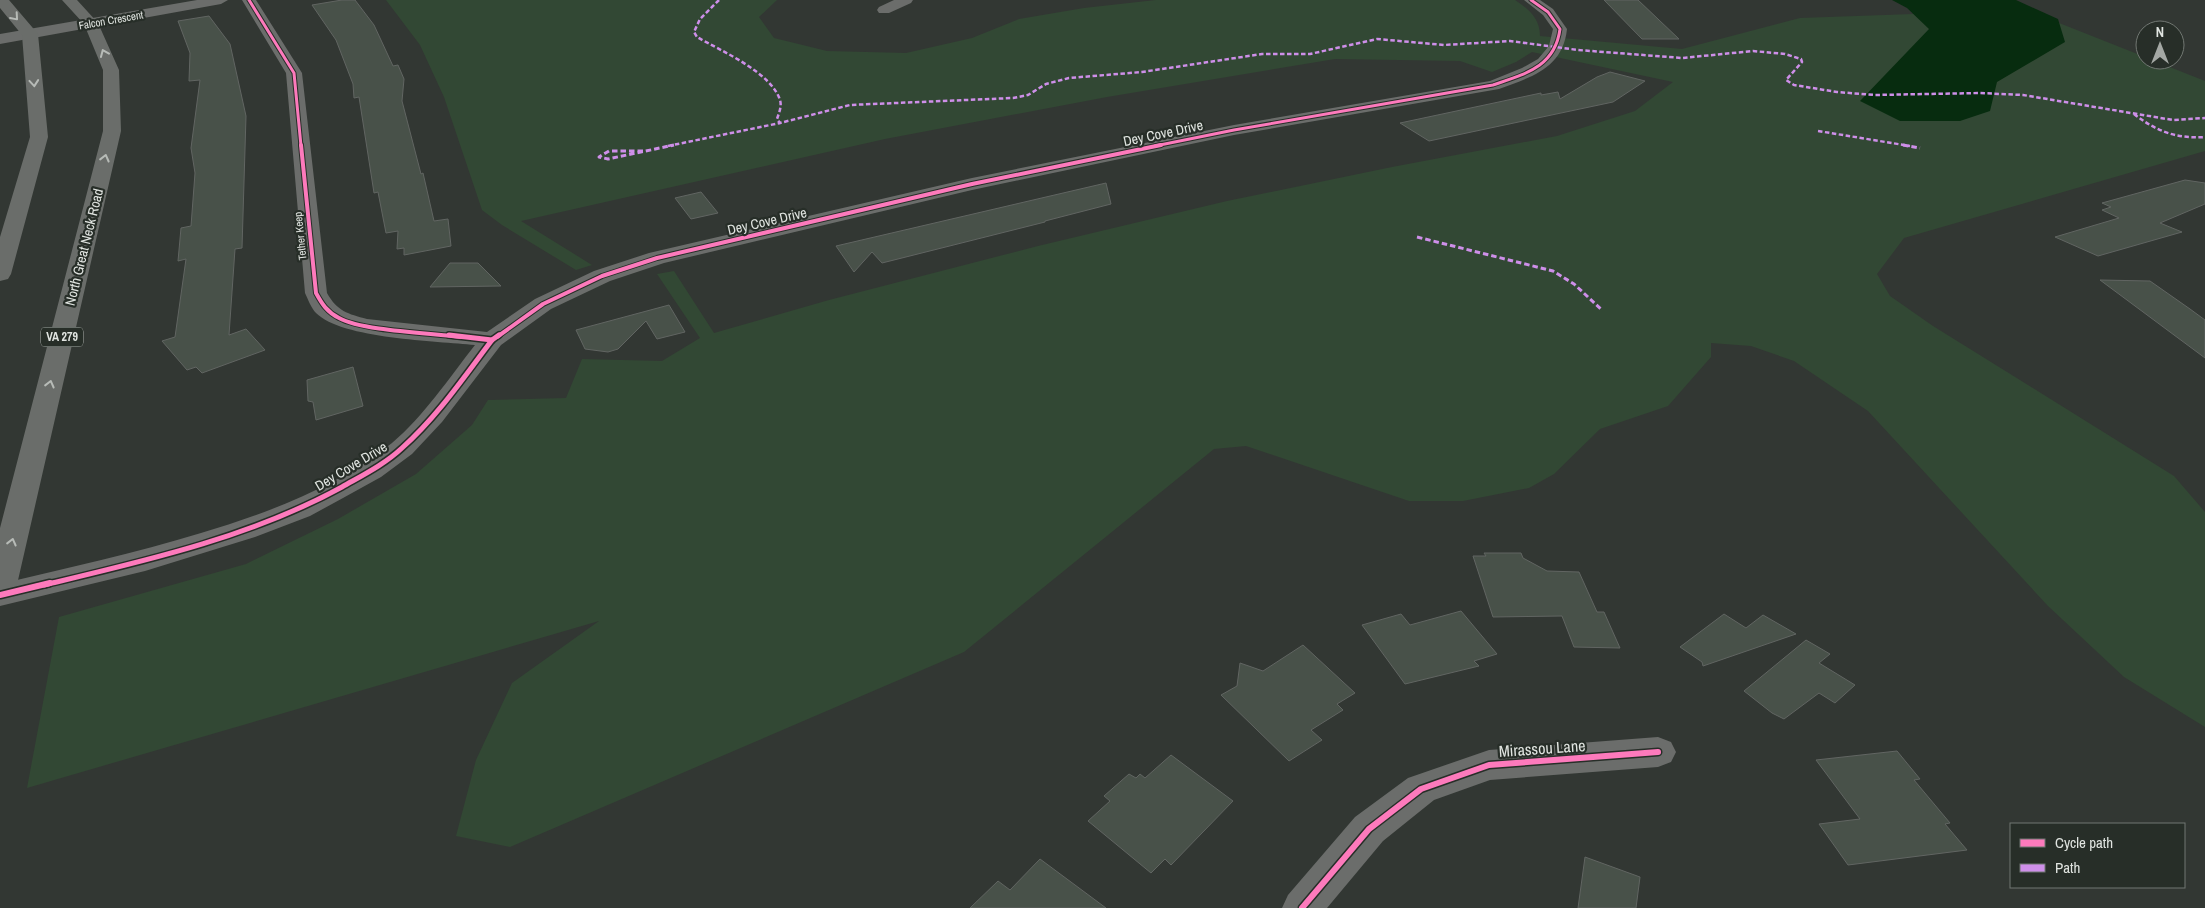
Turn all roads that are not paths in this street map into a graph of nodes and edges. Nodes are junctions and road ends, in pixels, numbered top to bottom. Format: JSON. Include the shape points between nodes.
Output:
{"nodes":[{"id":1,"x":1,"y":0,"type":"edge"},
{"id":2,"x":69,"y":0,"type":"edge"},
{"id":3,"x":221,"y":0,"type":"edge"},
{"id":4,"x":249,"y":0,"type":"edge"},
{"id":5,"x":906,"y":0,"type":"edge"},
{"id":6,"x":1531,"y":0,"type":"edge"},
{"id":7,"x":884,"y":10,"type":"dead end"},
{"id":8,"x":91,"y":23,"type":"junction"},
{"id":9,"x":30,"y":34,"type":"junction"},
{"id":10,"x":0,"y":39,"type":"edge"},
{"id":11,"x":0,"y":274,"type":"edge"},
{"id":12,"x":492,"y":340,"type":"junction"},
{"id":13,"x":0,"y":589,"type":"edge"},
{"id":14,"x":0,"y":595,"type":"edge"},
{"id":15,"x":1658,"y":752,"type":"dead end"},
{"id":16,"x":1302,"y":908,"type":"edge"}],
"edges":[{"from":1,"to":9,"type":"main road","one_way":true},
{"from":2,"to":8,"type":"main road","name":"North Great Neck Road","number":"VA 279"},
{"from":3,"to":8,"type":"street","name":"Falcon Crescent"},
{"from":4,"to":12,"type":"street","name":"Tether Keep","via":[[294,73],[316,293],[324,308],[340,319],[366,326]]},
{"from":5,"to":7,"type":"street"},
{"from":6,"to":12,"type":"street","name":"Dey Cove Drive","via":[[1548,12],[1560,29],[1557,47],[1532,70],[1493,85],[1234,130],[982,182],[657,258],[602,276],[543,304]]},
{"from":8,"to":9,"type":"street","name":"Falcon Crescent"},
{"from":13,"to":8,"type":"main road","name":"North Great Neck Road","number":"VA 279","one_way":true,"via":[[112,131],[111,70]]},
{"from":9,"to":10,"type":"street","name":"Falcon Crescent"},
{"from":9,"to":11,"type":"main road","one_way":true,"via":[[39,137]]},
{"from":12,"to":14,"type":"street","name":"Dey Cove Drive","via":[[433,416],[402,448],[371,471],[333,492],[300,509],[244,530],[134,564]]},
{"from":15,"to":16,"type":"street","name":"Mirassou Lane","via":[[1489,765],[1421,790],[1368,829]]}]}
